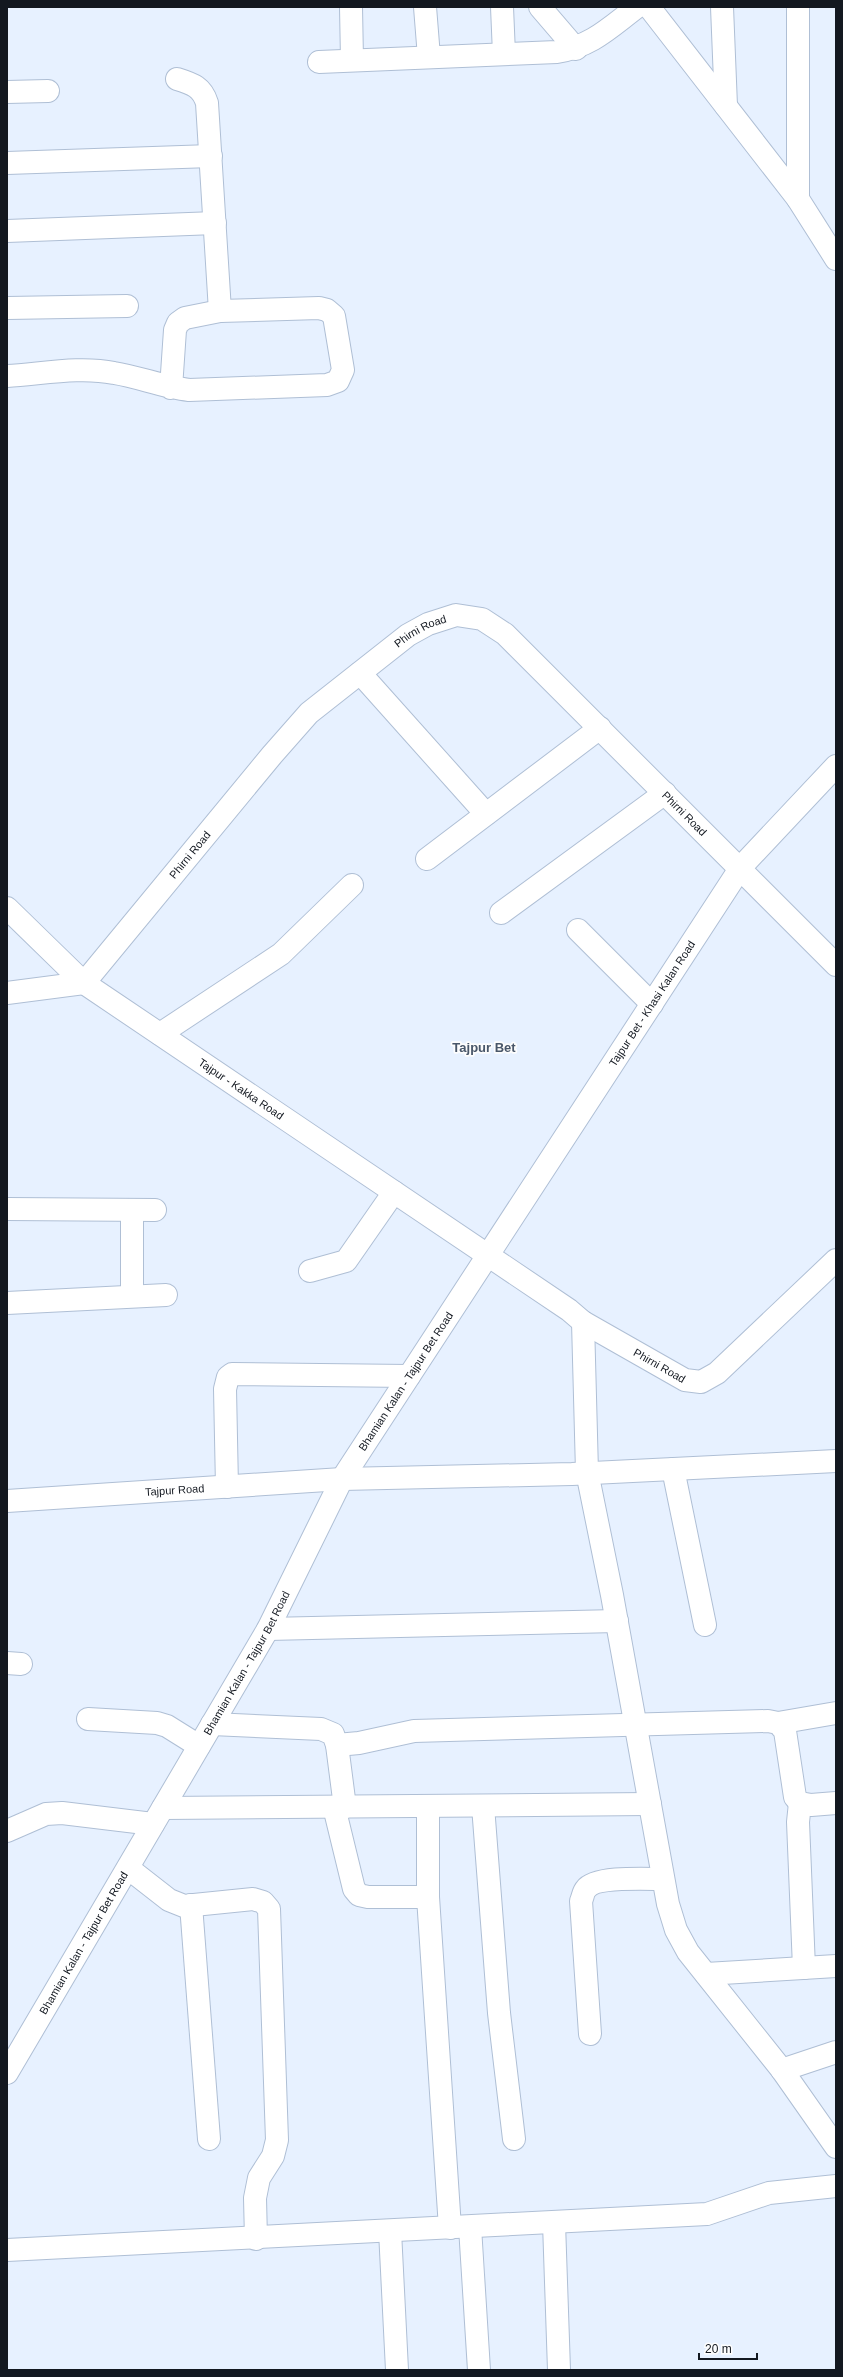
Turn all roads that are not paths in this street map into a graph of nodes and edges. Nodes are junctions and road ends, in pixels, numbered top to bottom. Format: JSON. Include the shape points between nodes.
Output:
{"nodes":[{"id":1,"x":351,"y":7,"type":"edge"},
{"id":2,"x":425,"y":7,"type":"edge"},
{"id":3,"x":502,"y":7,"type":"edge"},
{"id":4,"x":540,"y":7,"type":"edge"},
{"id":5,"x":637,"y":7,"type":"edge"},
{"id":6,"x":649,"y":7,"type":"edge"},
{"id":7,"x":722,"y":7,"type":"edge"},
{"id":8,"x":798,"y":7,"type":"edge"},
{"id":9,"x":576,"y":49,"type":"junction"},
{"id":10,"x":504,"y":54,"type":"junction"},
{"id":11,"x":429,"y":57,"type":"junction"},
{"id":12,"x":352,"y":60,"type":"junction"},
{"id":13,"x":319,"y":62,"type":"dead end"},
{"id":14,"x":177,"y":79,"type":"dead end"},
{"id":15,"x":48,"y":91,"type":"dead end"},
{"id":16,"x":7,"y":92,"type":"edge"},
{"id":17,"x":726,"y":106,"type":"junction"},
{"id":18,"x":211,"y":156,"type":"junction"},
{"id":19,"x":7,"y":163,"type":"edge"},
{"id":20,"x":798,"y":199,"type":"junction"},
{"id":21,"x":215,"y":223,"type":"junction"},
{"id":22,"x":7,"y":231,"type":"edge"},
{"id":23,"x":836,"y":259,"type":"edge"},
{"id":24,"x":127,"y":306,"type":"dead end"},
{"id":25,"x":7,"y":308,"type":"edge"},
{"id":26,"x":220,"y":311,"type":"junction"},
{"id":27,"x":7,"y":376,"type":"edge"},
{"id":28,"x":170,"y":388,"type":"junction"},
{"id":29,"x":360,"y":673,"type":"junction"},
{"id":30,"x":600,"y":728,"type":"junction"},
{"id":31,"x":835,"y":770,"type":"edge"},
{"id":32,"x":666,"y":793,"type":"junction"},
{"id":33,"x":486,"y":814,"type":"junction"},
{"id":34,"x":426,"y":859,"type":"dead end"},
{"id":35,"x":741,"y":868,"type":"junction"},
{"id":36,"x":352,"y":885,"type":"dead end"},
{"id":37,"x":7,"y":908,"type":"edge"},
{"id":38,"x":501,"y":913,"type":"dead end"},
{"id":39,"x":578,"y":930,"type":"dead end"},
{"id":40,"x":836,"y":965,"type":"edge"},
{"id":41,"x":84,"y":983,"type":"junction"},
{"id":42,"x":7,"y":993,"type":"edge"},
{"id":43,"x":652,"y":1004,"type":"junction"},
{"id":44,"x":160,"y":1034,"type":"junction"},
{"id":45,"x":394,"y":1192,"type":"junction"},
{"id":46,"x":7,"y":1209,"type":"edge"},
{"id":47,"x":132,"y":1210,"type":"junction"},
{"id":48,"x":156,"y":1210,"type":"dead end"},
{"id":49,"x":488,"y":1255,"type":"junction"},
{"id":50,"x":836,"y":1260,"type":"edge"},
{"id":51,"x":310,"y":1271,"type":"dead end"},
{"id":52,"x":166,"y":1295,"type":"dead end"},
{"id":53,"x":132,"y":1296,"type":"junction"},
{"id":54,"x":7,"y":1303,"type":"edge"},
{"id":55,"x":583,"y":1322,"type":"junction"},
{"id":56,"x":409,"y":1376,"type":"junction"},
{"id":57,"x":836,"y":1461,"type":"edge"},
{"id":58,"x":673,"y":1469,"type":"junction"},
{"id":59,"x":587,"y":1472,"type":"junction"},
{"id":60,"x":342,"y":1480,"type":"junction"},
{"id":61,"x":227,"y":1487,"type":"junction"},
{"id":62,"x":7,"y":1501,"type":"edge"},
{"id":63,"x":617,"y":1621,"type":"junction"},
{"id":64,"x":705,"y":1625,"type":"dead end"},
{"id":65,"x":268,"y":1629,"type":"junction"},
{"id":66,"x":836,"y":1713,"type":"edge"},
{"id":67,"x":88,"y":1719,"type":"dead end"},
{"id":68,"x":778,"y":1723,"type":"junction"},
{"id":69,"x":212,"y":1724,"type":"junction"},
{"id":70,"x":636,"y":1725,"type":"junction"},
{"id":71,"x":337,"y":1745,"type":"junction"},
{"id":72,"x":199,"y":1746,"type":"junction"},
{"id":73,"x":800,"y":1803,"type":"junction"},
{"id":74,"x":836,"y":1803,"type":"edge"},
{"id":75,"x":650,"y":1804,"type":"junction"},
{"id":76,"x":428,"y":1806,"type":"junction"},
{"id":77,"x":483,"y":1806,"type":"junction"},
{"id":78,"x":340,"y":1807,"type":"junction"},
{"id":79,"x":158,"y":1816,"type":"junction"},
{"id":80,"x":7,"y":1831,"type":"edge"},
{"id":81,"x":128,"y":1868,"type":"junction"},
{"id":82,"x":664,"y":1879,"type":"junction"},
{"id":83,"x":428,"y":1897,"type":"junction"},
{"id":84,"x":191,"y":1905,"type":"junction"},
{"id":85,"x":836,"y":1966,"type":"edge"},
{"id":86,"x":804,"y":1968,"type":"junction"},
{"id":87,"x":706,"y":1974,"type":"junction"},
{"id":88,"x":590,"y":2034,"type":"dead end"},
{"id":89,"x":836,"y":2052,"type":"edge"},
{"id":90,"x":782,"y":2070,"type":"junction"},
{"id":91,"x":7,"y":2073,"type":"edge"},
{"id":92,"x":209,"y":2138,"type":"dead end"},
{"id":93,"x":514,"y":2139,"type":"dead end"},
{"id":94,"x":836,"y":2146,"type":"edge"},
{"id":95,"x":836,"y":2186,"type":"edge"},
{"id":96,"x":554,"y":2223,"type":"junction"},
{"id":97,"x":460,"y":2228,"type":"junction"},
{"id":98,"x":390,"y":2231,"type":"junction"},
{"id":99,"x":256,"y":2239,"type":"junction"},
{"id":100,"x":7,"y":2250,"type":"edge"},
{"id":101,"x":397,"y":2370,"type":"edge"},
{"id":102,"x":479,"y":2370,"type":"edge"},
{"id":103,"x":559,"y":2370,"type":"edge"}],
"edges":[{"from":1,"to":12,"type":"street"},
{"from":2,"to":11,"type":"street"},
{"from":3,"to":10,"type":"street"},
{"from":4,"to":9,"type":"street"},
{"from":5,"to":9,"type":"street","via":[[588,44]]},
{"from":6,"to":17,"type":"street"},
{"from":7,"to":17,"type":"street"},
{"from":8,"to":20,"type":"street"},
{"from":9,"to":10,"type":"street"},
{"from":10,"to":11,"type":"street"},
{"from":11,"to":12,"type":"street"},
{"from":12,"to":13,"type":"street"},
{"from":14,"to":18,"type":"street","via":[[195,84],[204,92]]},
{"from":15,"to":16,"type":"street"},
{"from":17,"to":20,"type":"street"},
{"from":18,"to":19,"type":"street"},
{"from":18,"to":21,"type":"street"},
{"from":20,"to":23,"type":"street"},
{"from":21,"to":22,"type":"street"},
{"from":21,"to":26,"type":"street"},
{"from":24,"to":25,"type":"street"},
{"from":26,"to":28,"type":"street","via":[[185,318],[178,323],[175,330]]},
{"from":26,"to":28,"type":"street","via":[[319,308],[327,310],[334,316],[336,324],[342,370],[338,381],[327,385],[189,390]]},
{"from":27,"to":28,"type":"street","via":[[94,370]]},
{"from":29,"to":30,"type":"street","name":"Phirni Road","via":[[408,635],[428,624],[456,615],[482,618],[505,634]]},
{"from":29,"to":33,"type":"street"},
{"from":29,"to":41,"type":"street","name":"Phirni Road","via":[[309,713]]},
{"from":30,"to":32,"type":"street","name":"Phirni Road"},
{"from":30,"to":33,"type":"street"},
{"from":31,"to":35,"type":"street","name":"Tajpur Bet - Khasi Kalan Road"},
{"from":32,"to":35,"type":"street","name":"Phirni Road"},
{"from":32,"to":38,"type":"street"},
{"from":33,"to":34,"type":"street"},
{"from":35,"to":40,"type":"street","name":"Phirni Road"},
{"from":35,"to":43,"type":"street","name":"Tajpur Bet - Khasi Kalan Road"},
{"from":36,"to":44,"type":"street","via":[[280,954]]},
{"from":37,"to":41,"type":"street","name":"Tajpur - Kakka Road"},
{"from":39,"to":43,"type":"street"},
{"from":41,"to":42,"type":"street"},
{"from":41,"to":44,"type":"street","name":"Tajpur - Kakka Road"},
{"from":43,"to":49,"type":"street","name":"Tajpur Bet - Khasi Kalan Road"},
{"from":44,"to":45,"type":"street","name":"Tajpur - Kakka Road"},
{"from":45,"to":49,"type":"street","name":"Tajpur - Kakka Road"},
{"from":45,"to":51,"type":"street","via":[[346,1261]]},
{"from":46,"to":47,"type":"street"},
{"from":47,"to":48,"type":"street"},
{"from":47,"to":53,"type":"street"},
{"from":49,"to":55,"type":"street","name":"Phirni Road"},
{"from":49,"to":56,"type":"street","name":"Bhamian Kalan - Tajpur Bet Road"},
{"from":50,"to":55,"type":"street","name":"Phirni Road","via":[[717,1373],[701,1382],[685,1380]]},
{"from":52,"to":53,"type":"street"},
{"from":53,"to":54,"type":"street"},
{"from":55,"to":59,"type":"street"},
{"from":56,"to":60,"type":"street","name":"Bhamian Kalan - Tajpur Bet Road"},
{"from":56,"to":61,"type":"street","via":[[232,1374],[228,1377],[225,1389]]},
{"from":57,"to":58,"type":"street","name":"Tajpur Road"},
{"from":58,"to":59,"type":"street","name":"Tajpur Road"},
{"from":58,"to":64,"type":"street"},
{"from":59,"to":60,"type":"street","name":"Tajpur Road"},
{"from":59,"to":63,"type":"street"},
{"from":60,"to":61,"type":"street","name":"Tajpur Road"},
{"from":60,"to":65,"type":"street","name":"Bhamian Kalan - Tajpur Bet Road"},
{"from":61,"to":62,"type":"street","name":"Tajpur Road"},
{"from":63,"to":65,"type":"street"},
{"from":63,"to":70,"type":"street"},
{"from":65,"to":69,"type":"street","name":"Bhamian Kalan - Tajpur Bet Road"},
{"from":66,"to":68,"type":"street"},
{"from":67,"to":72,"type":"street","via":[[157,1723],[167,1726]]},
{"from":68,"to":70,"type":"street","via":[[768,1721]]},
{"from":68,"to":73,"type":"street","via":[[785,1731],[795,1797]]},
{"from":69,"to":71,"type":"street","via":[[321,1729],[333,1734]]},
{"from":69,"to":72,"type":"street","name":"Bhamian Kalan - Tajpur Bet Road"},
{"from":70,"to":71,"type":"street","via":[[414,1731]]},
{"from":70,"to":75,"type":"street"},
{"from":71,"to":78,"type":"street"},
{"from":72,"to":79,"type":"street","name":"Bhamian Kalan - Tajpur Bet Road"},
{"from":73,"to":74,"type":"street"},
{"from":73,"to":86,"type":"street","via":[[798,1822]]},
{"from":75,"to":77,"type":"street"},
{"from":75,"to":82,"type":"street"},
{"from":76,"to":77,"type":"street"},
{"from":76,"to":78,"type":"street"},
{"from":76,"to":83,"type":"street"},
{"from":77,"to":93,"type":"street","via":[[499,2013]]},
{"from":78,"to":79,"type":"street"},
{"from":78,"to":83,"type":"street","via":[[354,1889],[359,1895]]},
{"from":79,"to":80,"type":"street","via":[[46,1814]]},
{"from":79,"to":81,"type":"street","name":"Bhamian Kalan - Tajpur Bet Road"},
{"from":81,"to":84,"type":"street","via":[[169,1900],[184,1906]]},
{"from":81,"to":91,"type":"street","name":"Bhamian Kalan - Tajpur Bet Road"},
{"from":82,"to":87,"type":"street","via":[[676,1930],[688,1952]]},
{"from":82,"to":88,"type":"street","via":[[607,1880],[592,1883],[585,1889],[582,1901]]},
{"from":83,"to":97,"type":"street"},
{"from":84,"to":92,"type":"street"},
{"from":84,"to":99,"type":"street","via":[[253,1899],[263,1902],[269,1909],[277,2140],[273,2156],[259,2178],[255,2198]]},
{"from":85,"to":86,"type":"street"},
{"from":86,"to":87,"type":"street"},
{"from":87,"to":90,"type":"street"},
{"from":89,"to":90,"type":"street"},
{"from":90,"to":94,"type":"street"},
{"from":95,"to":96,"type":"street","via":[[770,2193],[707,2214]]},
{"from":96,"to":97,"type":"street"},
{"from":96,"to":103,"type":"street"},
{"from":97,"to":98,"type":"street"},
{"from":97,"to":102,"type":"street"},
{"from":98,"to":99,"type":"street"},
{"from":98,"to":101,"type":"street"},
{"from":99,"to":100,"type":"street"}]}
